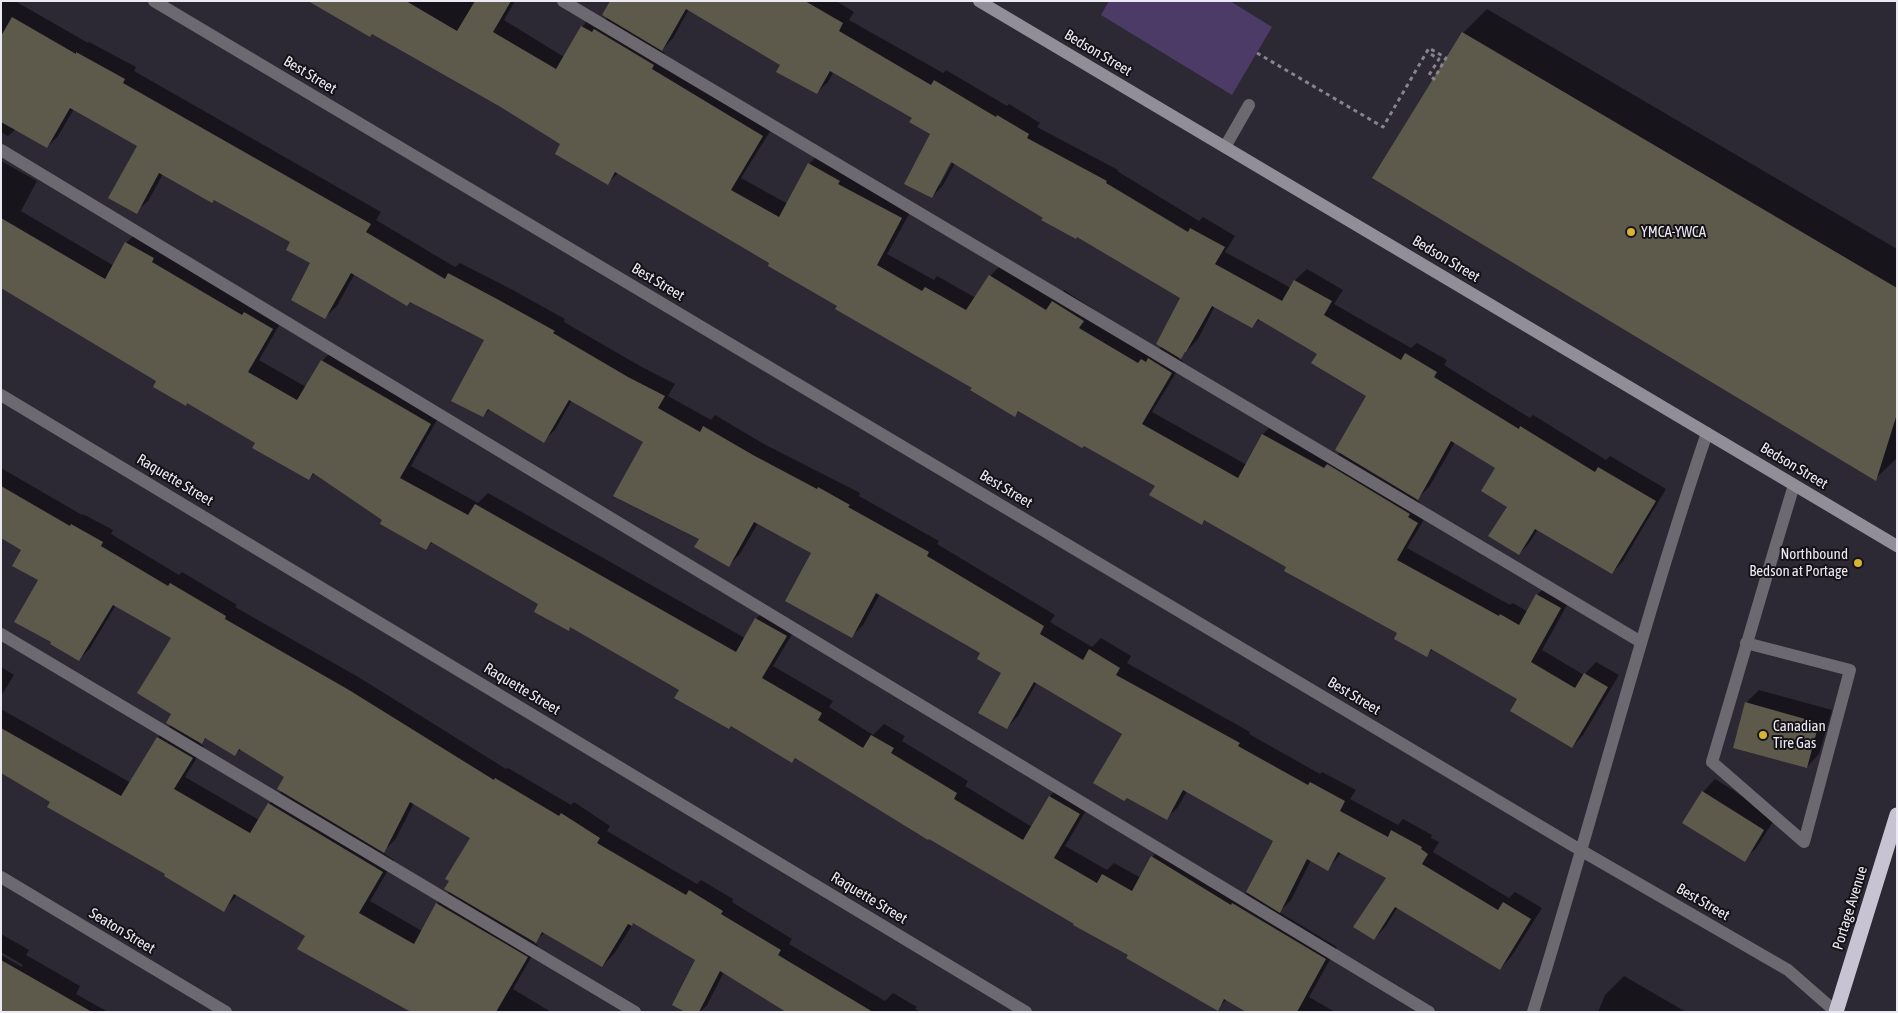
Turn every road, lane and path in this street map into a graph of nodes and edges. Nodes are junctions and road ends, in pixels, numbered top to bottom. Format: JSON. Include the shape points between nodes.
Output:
{"nodes":[{"id":1,"x":154,"y":1,"type":"edge"},
{"id":2,"x":563,"y":1,"type":"edge"},
{"id":3,"x":979,"y":1,"type":"edge"},
{"id":4,"x":1427,"y":52,"type":"junction"},
{"id":5,"x":1257,"y":53,"type":"dead end"},
{"id":6,"x":1249,"y":105,"type":"dead end"},
{"id":7,"x":1224,"y":147,"type":"junction"},
{"id":8,"x":1,"y":150,"type":"edge"},
{"id":9,"x":1,"y":395,"type":"edge"},
{"id":10,"x":1706,"y":433,"type":"junction"},
{"id":11,"x":1794,"y":484,"type":"junction"},
{"id":12,"x":1897,"y":546,"type":"edge"},
{"id":13,"x":1,"y":634,"type":"edge"},
{"id":14,"x":1640,"y":642,"type":"junction"},
{"id":15,"x":1746,"y":643,"type":"junction"},
{"id":16,"x":1897,"y":815,"type":"edge"},
{"id":17,"x":1582,"y":851,"type":"junction"},
{"id":18,"x":1,"y":877,"type":"edge"},
{"id":19,"x":226,"y":1012,"type":"edge"},
{"id":20,"x":636,"y":1012,"type":"edge"},
{"id":21,"x":1026,"y":1012,"type":"edge"},
{"id":22,"x":1429,"y":1012,"type":"edge"},
{"id":23,"x":1533,"y":1012,"type":"edge"},
{"id":24,"x":1836,"y":1012,"type":"edge"}],
"edges":[{"from":1,"to":17,"type":"street","name":"Best Street"},
{"from":2,"to":14,"type":"street"},
{"from":3,"to":7,"type":"street","name":"Bedson Street"},
{"from":4,"to":4,"type":"path","via":[[1439,59],[1429,76],[1434,79],[1446,58],[1429,48]]},
{"from":4,"to":5,"type":"path","via":[[1383,127]]},
{"from":6,"to":7,"type":"street"},
{"from":7,"to":10,"type":"street","name":"Bedson Street"},
{"from":8,"to":22,"type":"street"},
{"from":9,"to":21,"type":"street","name":"Raquette Street"},
{"from":10,"to":11,"type":"street","name":"Bedson Street"},
{"from":10,"to":14,"type":"street"},
{"from":11,"to":12,"type":"street","name":"Bedson Street"},
{"from":11,"to":15,"type":"street"},
{"from":13,"to":20,"type":"street"},
{"from":14,"to":17,"type":"street"},
{"from":15,"to":15,"type":"street","via":[[1712,762],[1804,842],[1850,670]]},
{"from":16,"to":24,"type":"highway","name":"Portage Avenue"},
{"from":17,"to":23,"type":"street"},
{"from":17,"to":24,"type":"street","name":"Best Street","via":[[1788,970]]},
{"from":18,"to":19,"type":"street","name":"Seaton Street"}]}
